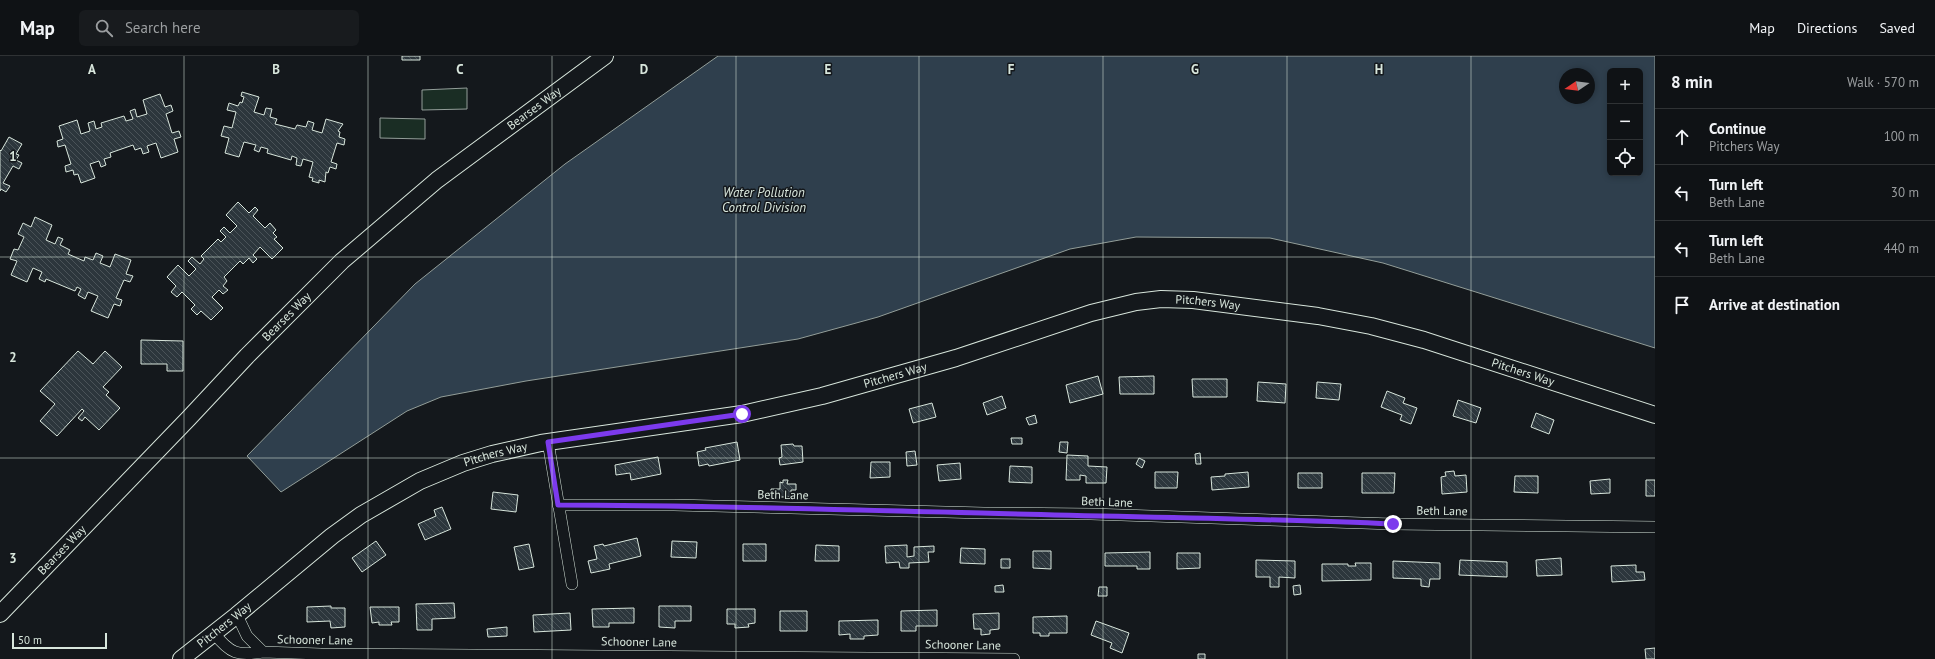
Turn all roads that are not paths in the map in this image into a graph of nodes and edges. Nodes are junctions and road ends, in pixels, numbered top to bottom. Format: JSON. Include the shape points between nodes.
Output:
{"nodes":[{"id":1,"x":605,"y":56,"type":"edge"},
{"id":2,"x":1655,"y":415,"type":"edge"},
{"id":3,"x":548,"y":442,"type":"junction"},
{"id":4,"x":558,"y":505,"type":"junction"},
{"id":5,"x":1655,"y":527,"type":"edge"},
{"id":6,"x":572,"y":584,"type":"dead end"},
{"id":7,"x":0,"y":614,"type":"edge"},
{"id":8,"x":237,"y":615,"type":"junction"},
{"id":9,"x":214,"y":634,"type":"junction"},
{"id":10,"x":263,"y":652,"type":"junction"},
{"id":11,"x":181,"y":659,"type":"edge"},
{"id":12,"x":1014,"y":659,"type":"edge"}],
"edges":[{"from":1,"to":7,"type":"main road","name":"Bearses Way","via":[[450,170],[342,262],[247,356]]},
{"from":2,"to":3,"type":"main road","name":"Pitchers Way","via":[[1424,340],[1371,326],[1250,306],[1179,299],[1136,302],[1091,312],[956,358],[822,396],[742,414]]},
{"from":3,"to":4,"type":"street"},
{"from":3,"to":8,"type":"main road","name":"Pitchers Way","via":[[477,458],[420,481],[384,501],[332,536]]},
{"from":4,"to":5,"type":"street","name":"Beth Lane","via":[[674,505],[1091,514],[1393,524]]},
{"from":4,"to":6,"type":"street"},
{"from":8,"to":9,"type":"main road","name":"Pitchers Way"},
{"from":8,"to":10,"type":"street","name":"Schooner Lane","via":[[247,636]]},
{"from":9,"to":10,"type":"street","name":"Schooner Lane","via":[[224,647],[232,652]]},
{"from":9,"to":11,"type":"main road","name":"Pitchers Way"},
{"from":10,"to":12,"type":"street","name":"Schooner Lane"}]}
